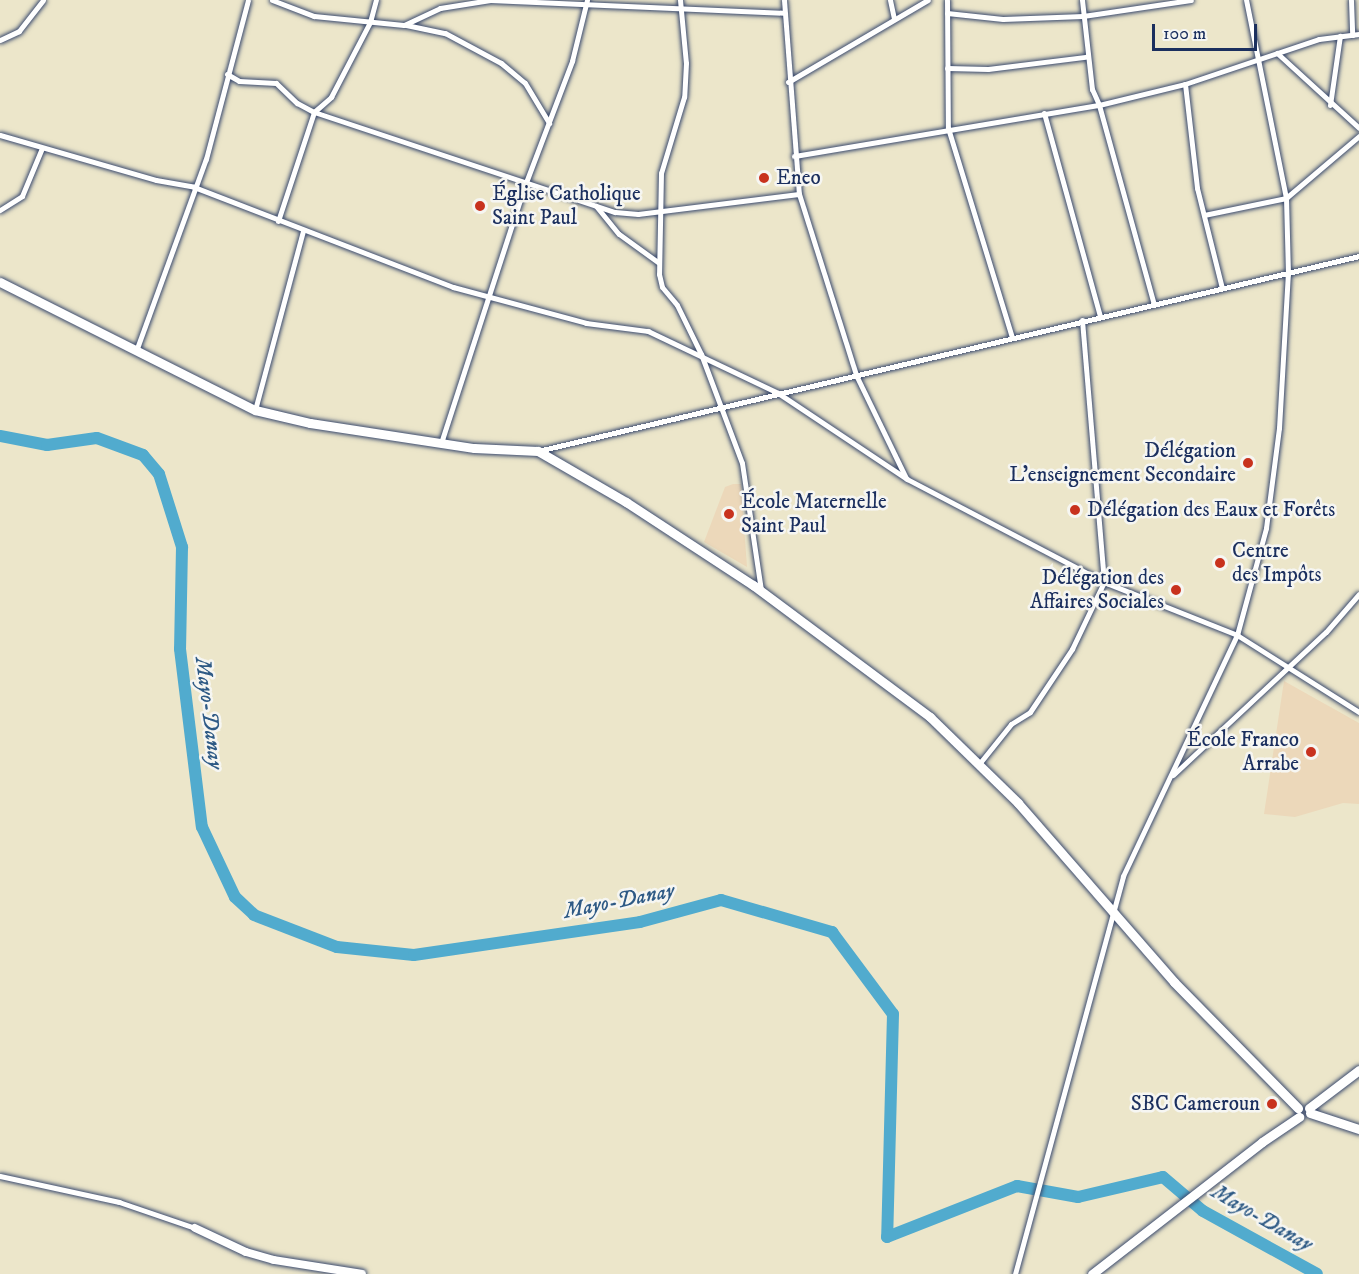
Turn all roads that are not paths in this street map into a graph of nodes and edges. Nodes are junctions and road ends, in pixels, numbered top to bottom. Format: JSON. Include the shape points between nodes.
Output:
{"nodes":[{"id":1,"x":43,"y":0,"type":"edge"},
{"id":2,"x":248,"y":0,"type":"edge"},
{"id":3,"x":272,"y":0,"type":"edge"},
{"id":4,"x":376,"y":0,"type":"edge"},
{"id":5,"x":680,"y":0,"type":"edge"},
{"id":6,"x":784,"y":0,"type":"edge"},
{"id":7,"x":890,"y":0,"type":"edge"},
{"id":8,"x":928,"y":0,"type":"edge"},
{"id":9,"x":947,"y":0,"type":"edge"},
{"id":10,"x":1082,"y":0,"type":"edge"},
{"id":11,"x":1191,"y":0,"type":"edge"},
{"id":12,"x":1246,"y":0,"type":"edge"},
{"id":13,"x":1351,"y":0,"type":"edge"},
{"id":14,"x":282,"y":1,"type":"edge"},
{"id":15,"x":587,"y":2,"type":"edge"},
{"id":16,"x":681,"y":8,"type":"junction"},
{"id":17,"x":784,"y":13,"type":"junction"},
{"id":18,"x":947,"y":14,"type":"junction"},
{"id":19,"x":1083,"y":16,"type":"junction"},
{"id":20,"x":894,"y":19,"type":"junction"},
{"id":21,"x":370,"y":22,"type":"junction"},
{"id":22,"x":404,"y":25,"type":"junction"},
{"id":23,"x":1359,"y":34,"type":"edge"},
{"id":24,"x":1352,"y":35,"type":"junction"},
{"id":25,"x":1340,"y":36,"type":"junction"},
{"id":26,"x":0,"y":40,"type":"edge"},
{"id":27,"x":1277,"y":53,"type":"junction"},
{"id":28,"x":1085,"y":57,"type":"junction"},
{"id":29,"x":1260,"y":60,"type":"junction"},
{"id":30,"x":947,"y":69,"type":"junction"},
{"id":31,"x":227,"y":74,"type":"junction"},
{"id":32,"x":788,"y":82,"type":"junction"},
{"id":33,"x":1185,"y":84,"type":"junction"},
{"id":34,"x":1100,"y":105,"type":"junction"},
{"id":35,"x":1330,"y":105,"type":"junction"},
{"id":36,"x":314,"y":112,"type":"junction"},
{"id":37,"x":1044,"y":114,"type":"junction"},
{"id":38,"x":549,"y":123,"type":"junction"},
{"id":39,"x":948,"y":128,"type":"junction"},
{"id":40,"x":1359,"y":128,"type":"edge"},
{"id":41,"x":0,"y":135,"type":"edge"},
{"id":42,"x":1359,"y":136,"type":"edge"},
{"id":43,"x":42,"y":148,"type":"junction"},
{"id":44,"x":795,"y":156,"type":"junction"},
{"id":45,"x":525,"y":185,"type":"junction"},
{"id":46,"x":194,"y":187,"type":"junction"},
{"id":47,"x":799,"y":194,"type":"junction"},
{"id":48,"x":1286,"y":198,"type":"junction"},
{"id":49,"x":596,"y":206,"type":"junction"},
{"id":50,"x":0,"y":210,"type":"edge"},
{"id":51,"x":659,"y":212,"type":"junction"},
{"id":52,"x":1204,"y":215,"type":"junction"},
{"id":53,"x":278,"y":220,"type":"junction"},
{"id":54,"x":303,"y":231,"type":"junction"},
{"id":55,"x":1359,"y":256,"type":"edge"},
{"id":56,"x":658,"y":263,"type":"junction"},
{"id":57,"x":1288,"y":274,"type":"junction"},
{"id":58,"x":0,"y":282,"type":"edge"},
{"id":59,"x":1222,"y":288,"type":"junction"},
{"id":60,"x":489,"y":296,"type":"junction"},
{"id":61,"x":1154,"y":304,"type":"junction"},
{"id":62,"x":1100,"y":316,"type":"junction"},
{"id":63,"x":1082,"y":320,"type":"junction"},
{"id":64,"x":1012,"y":337,"type":"junction"},
{"id":65,"x":136,"y":352,"type":"junction"},
{"id":66,"x":701,"y":354,"type":"junction"},
{"id":67,"x":856,"y":375,"type":"junction"},
{"id":68,"x":778,"y":393,"type":"junction"},
{"id":69,"x":723,"y":408,"type":"junction"},
{"id":70,"x":255,"y":410,"type":"junction"},
{"id":71,"x":441,"y":443,"type":"junction"},
{"id":72,"x":538,"y":451,"type":"junction"},
{"id":73,"x":907,"y":479,"type":"junction"},
{"id":74,"x":1104,"y":582,"type":"junction"},
{"id":75,"x":761,"y":591,"type":"junction"},
{"id":76,"x":1359,"y":594,"type":"edge"},
{"id":77,"x":1237,"y":635,"type":"junction"},
{"id":78,"x":1289,"y":665,"type":"junction"},
{"id":79,"x":1359,"y":712,"type":"edge"},
{"id":80,"x":979,"y":764,"type":"junction"},
{"id":81,"x":1169,"y":778,"type":"junction"},
{"id":82,"x":1112,"y":910,"type":"junction"},
{"id":83,"x":1359,"y":1070,"type":"edge"},
{"id":84,"x":1309,"y":1111,"type":"junction"},
{"id":85,"x":1298,"y":1113,"type":"junction"},
{"id":86,"x":1359,"y":1129,"type":"edge"},
{"id":87,"x":0,"y":1176,"type":"edge"},
{"id":88,"x":195,"y":1228,"type":"joint"},
{"id":89,"x":362,"y":1274,"type":"edge"},
{"id":90,"x":1015,"y":1274,"type":"edge"},
{"id":91,"x":1092,"y":1274,"type":"edge"}],
"edges":[{"from":1,"to":26,"type":"street","via":[[19,32]]},
{"from":2,"to":31,"type":"street"},
{"from":3,"to":14,"type":"street"},
{"from":4,"to":21,"type":"street"},
{"from":5,"to":16,"type":"street"},
{"from":6,"to":17,"type":"street"},
{"from":7,"to":20,"type":"street"},
{"from":8,"to":20,"type":"street"},
{"from":9,"to":18,"type":"street"},
{"from":10,"to":19,"type":"street"},
{"from":11,"to":19,"type":"street"},
{"from":12,"to":29,"type":"street"},
{"from":13,"to":24,"type":"street"},
{"from":14,"to":21,"type":"street","via":[[314,16]]},
{"from":15,"to":16,"type":"street"},
{"from":15,"to":22,"type":"street","via":[[490,0],[440,8]]},
{"from":15,"to":38,"type":"street"},
{"from":16,"to":17,"type":"street"},
{"from":16,"to":51,"type":"street","via":[[686,63],[684,97],[661,173]]},
{"from":17,"to":32,"type":"street"},
{"from":18,"to":19,"type":"street","via":[[1003,19]]},
{"from":18,"to":30,"type":"street"},
{"from":19,"to":28,"type":"street"},
{"from":20,"to":32,"type":"street"},
{"from":21,"to":22,"type":"street"},
{"from":21,"to":36,"type":"street","via":[[332,97]]},
{"from":22,"to":38,"type":"street","via":[[445,33],[501,63],[525,83]]},
{"from":23,"to":24,"type":"street"},
{"from":24,"to":25,"type":"street"},
{"from":25,"to":27,"type":"street"},
{"from":25,"to":35,"type":"street"},
{"from":27,"to":29,"type":"street"},
{"from":27,"to":35,"type":"street"},
{"from":28,"to":30,"type":"street","via":[[988,69]]},
{"from":28,"to":34,"type":"street"},
{"from":29,"to":33,"type":"street"},
{"from":29,"to":48,"type":"street"},
{"from":30,"to":39,"type":"street"},
{"from":31,"to":36,"type":"street","via":[[239,81],[276,83],[297,103]]},
{"from":31,"to":46,"type":"street","via":[[206,159]]},
{"from":32,"to":44,"type":"street"},
{"from":33,"to":34,"type":"street"},
{"from":33,"to":52,"type":"street"},
{"from":34,"to":37,"type":"street"},
{"from":34,"to":61,"type":"street"},
{"from":35,"to":40,"type":"street"},
{"from":36,"to":45,"type":"street"},
{"from":36,"to":53,"type":"street"},
{"from":37,"to":39,"type":"street"},
{"from":37,"to":62,"type":"street"},
{"from":38,"to":45,"type":"street"},
{"from":39,"to":44,"type":"street"},
{"from":39,"to":64,"type":"street"},
{"from":41,"to":43,"type":"street"},
{"from":42,"to":48,"type":"street"},
{"from":43,"to":46,"type":"street"},
{"from":43,"to":50,"type":"street","via":[[22,196]]},
{"from":44,"to":47,"type":"street"},
{"from":45,"to":49,"type":"street"},
{"from":45,"to":60,"type":"street"},
{"from":46,"to":53,"type":"street"},
{"from":46,"to":65,"type":"street"},
{"from":47,"to":51,"type":"street"},
{"from":47,"to":67,"type":"street"},
{"from":48,"to":52,"type":"street"},
{"from":48,"to":57,"type":"street"},
{"from":49,"to":51,"type":"street","via":[[624,214]]},
{"from":49,"to":56,"type":"street","via":[[619,234]]},
{"from":51,"to":56,"type":"street"},
{"from":52,"to":59,"type":"street"},
{"from":53,"to":54,"type":"street"},
{"from":54,"to":60,"type":"street","via":[[431,279]]},
{"from":54,"to":70,"type":"street"},
{"from":55,"to":57,"type":"street"},
{"from":56,"to":66,"type":"street","via":[[662,287],[677,305]]},
{"from":57,"to":59,"type":"street"},
{"from":57,"to":77,"type":"street","via":[[1279,428],[1266,528]]},
{"from":58,"to":65,"type":"main road"},
{"from":59,"to":61,"type":"street"},
{"from":60,"to":66,"type":"street","via":[[586,323],[648,331]]},
{"from":60,"to":71,"type":"street"},
{"from":61,"to":62,"type":"street"},
{"from":62,"to":63,"type":"street"},
{"from":63,"to":64,"type":"street"},
{"from":63,"to":74,"type":"street"},
{"from":64,"to":67,"type":"street"},
{"from":65,"to":70,"type":"main road"},
{"from":66,"to":68,"type":"street"},
{"from":66,"to":69,"type":"street"},
{"from":67,"to":68,"type":"street"},
{"from":67,"to":73,"type":"street"},
{"from":68,"to":69,"type":"street"},
{"from":68,"to":73,"type":"street"},
{"from":69,"to":72,"type":"street"},
{"from":69,"to":75,"type":"street","via":[[742,463]]},
{"from":70,"to":71,"type":"main road","via":[[310,423]]},
{"from":71,"to":72,"type":"main road"},
{"from":72,"to":75,"type":"main road","via":[[626,502]]},
{"from":73,"to":74,"type":"street"},
{"from":74,"to":77,"type":"street"},
{"from":74,"to":80,"type":"street","via":[[1072,649],[1030,711],[1011,724]]},
{"from":75,"to":80,"type":"main road","via":[[930,717]]},
{"from":76,"to":78,"type":"street","via":[[1326,632]]},
{"from":77,"to":78,"type":"street"},
{"from":77,"to":81,"type":"street"},
{"from":78,"to":79,"type":"street"},
{"from":78,"to":81,"type":"street"},
{"from":80,"to":82,"type":"main road","via":[[1047,834]]},
{"from":81,"to":82,"type":"street","via":[[1128,862]]},
{"from":82,"to":85,"type":"main road"},
{"from":82,"to":90,"type":"street"},
{"from":83,"to":84,"type":"main road"},
{"from":84,"to":85,"type":"main road"},
{"from":84,"to":86,"type":"main road"},
{"from":85,"to":91,"type":"main road"},
{"from":87,"to":88,"type":"street","via":[[119,1202]]},
{"from":88,"to":89,"type":"main road","via":[[246,1252],[274,1260]]}]}
